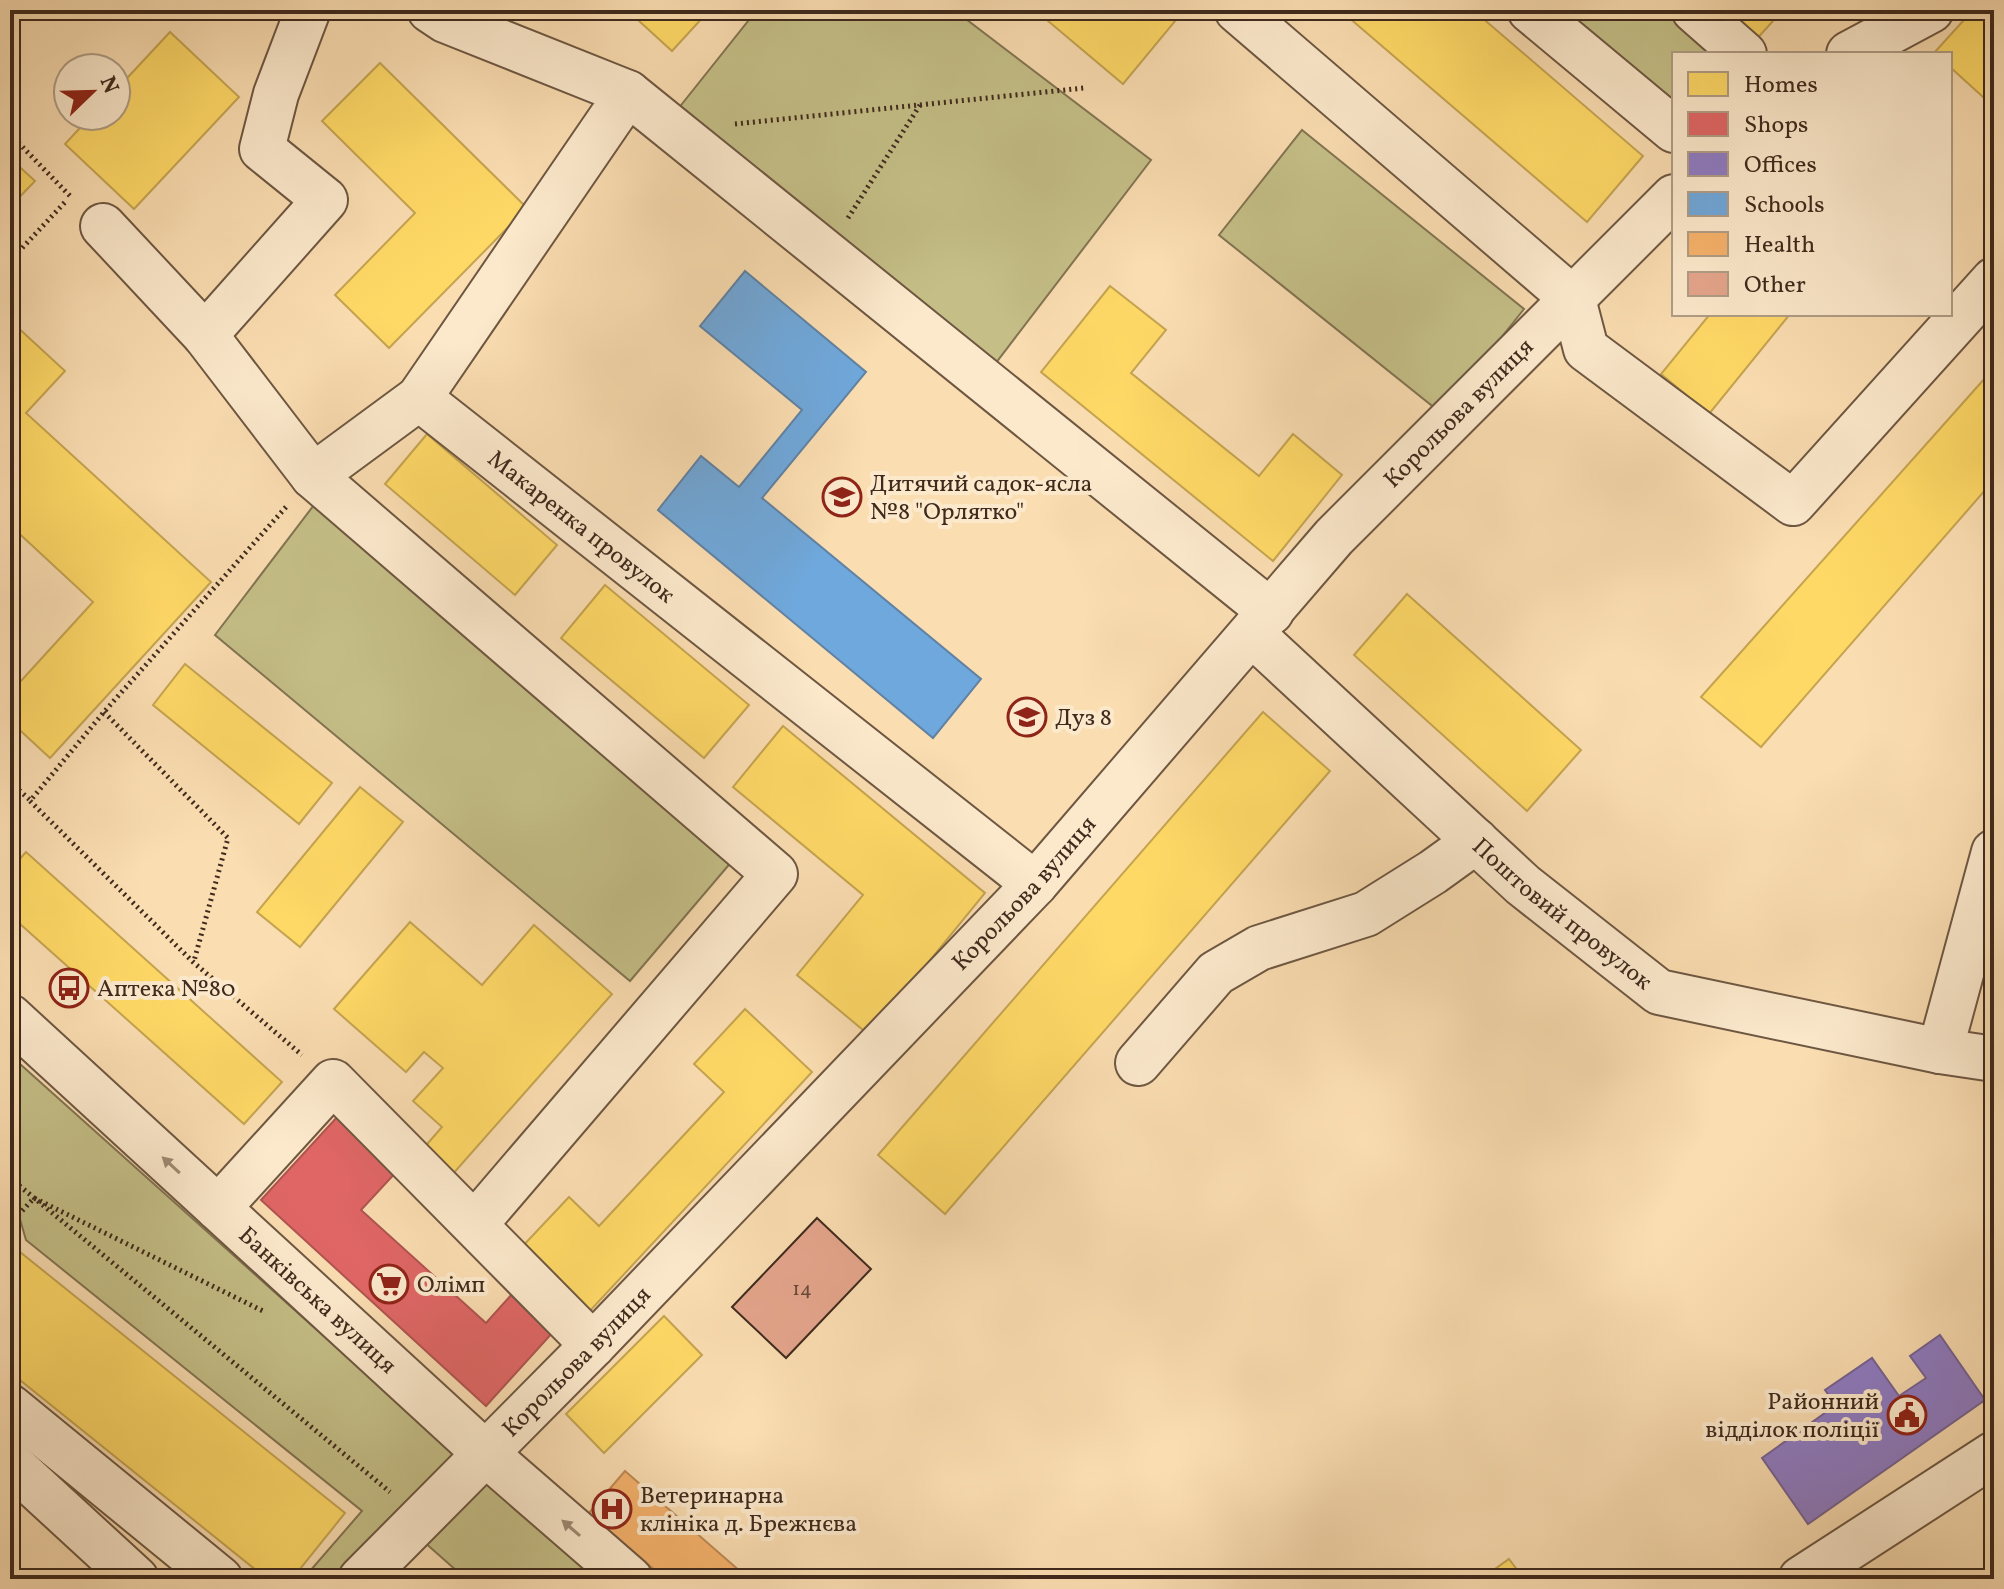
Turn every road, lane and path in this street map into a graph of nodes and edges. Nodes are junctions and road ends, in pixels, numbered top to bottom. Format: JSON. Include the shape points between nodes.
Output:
{"nodes":[{"id":1,"x":308,"y":10,"type":"edge"},
{"id":2,"x":430,"y":10,"type":"edge"},
{"id":3,"x":1237,"y":10,"type":"edge"},
{"id":4,"x":1530,"y":10,"type":"edge"},
{"id":5,"x":1694,"y":10,"type":"edge"},
{"id":6,"x":1931,"y":10,"type":"edge"},
{"id":7,"x":1742,"y":52,"type":"edge"},
{"id":8,"x":1853,"y":52,"type":"edge"},
{"id":9,"x":1084,"y":88,"type":"dead end"},
{"id":10,"x":628,"y":93,"type":"junction"},
{"id":11,"x":920,"y":105,"type":"junction"},
{"id":12,"x":1672,"y":128,"type":"edge"},
{"id":13,"x":674,"y":130,"type":"junction"},
{"id":14,"x":10,"y":134,"type":"edge"},
{"id":15,"x":70,"y":196,"type":"junction"},
{"id":16,"x":1672,"y":199,"type":"edge"},
{"id":17,"x":103,"y":226,"type":"joint"},
{"id":18,"x":826,"y":252,"type":"junction"},
{"id":19,"x":10,"y":261,"type":"edge"},
{"id":20,"x":1994,"y":280,"type":"edge"},
{"id":21,"x":1573,"y":299,"type":"junction"},
{"id":22,"x":205,"y":335,"type":"junction"},
{"id":23,"x":419,"y":398,"type":"junction"},
{"id":24,"x":313,"y":476,"type":"junction"},
{"id":25,"x":1262,"y":623,"type":"junction"},
{"id":26,"x":104,"y":712,"type":"junction"},
{"id":27,"x":10,"y":782,"type":"edge"},
{"id":28,"x":30,"y":801,"type":"junction"},
{"id":29,"x":1476,"y":841,"type":"junction"},
{"id":30,"x":1994,"y":852,"type":"edge"},
{"id":31,"x":1035,"y":884,"type":"junction"},
{"id":32,"x":193,"y":962,"type":"junction"},
{"id":33,"x":10,"y":1017,"type":"edge"},
{"id":34,"x":1940,"y":1051,"type":"junction"},
{"id":35,"x":1994,"y":1059,"type":"edge"},
{"id":36,"x":1138,"y":1063,"type":"dead end"},
{"id":37,"x":333,"y":1082,"type":"junction"},
{"id":38,"x":10,"y":1178,"type":"edge"},
{"id":39,"x":34,"y":1198,"type":"junction"},
{"id":40,"x":218,"y":1208,"type":"junction"},
{"id":41,"x":10,"y":1224,"type":"edge"},
{"id":42,"x":475,"y":1224,"type":"junction"},
{"id":43,"x":270,"y":1315,"type":"dead end"},
{"id":44,"x":593,"y":1345,"type":"junction"},
{"id":45,"x":10,"y":1407,"type":"edge"},
{"id":46,"x":486,"y":1454,"type":"junction"},
{"id":47,"x":1994,"y":1454,"type":"edge"},
{"id":48,"x":10,"y":1463,"type":"edge"},
{"id":49,"x":422,"y":1519,"type":"junction"},
{"id":50,"x":136,"y":1579,"type":"edge"},
{"id":51,"x":220,"y":1579,"type":"edge"},
{"id":52,"x":361,"y":1579,"type":"edge"},
{"id":53,"x":630,"y":1579,"type":"edge"},
{"id":54,"x":1801,"y":1579,"type":"edge"}],
"edges":[{"from":1,"to":22,"type":"street","via":[[262,149],[325,200]]},
{"from":2,"to":10,"type":"street"},
{"from":3,"to":21,"type":"street"},
{"from":4,"to":12,"type":"street"},
{"from":5,"to":7,"type":"street"},
{"from":6,"to":8,"type":"street"},
{"from":9,"to":11,"type":"path"},
{"from":10,"to":13,"type":"street"},
{"from":10,"to":23,"type":"street"},
{"from":11,"to":13,"type":"path"},
{"from":11,"to":18,"type":"path"},
{"from":13,"to":18,"type":"street"},
{"from":14,"to":15,"type":"path"},
{"from":15,"to":17,"type":"path"},
{"from":15,"to":19,"type":"path"},
{"from":16,"to":21,"type":"street","name":"Корольова вулиця"},
{"from":17,"to":22,"type":"street"},
{"from":18,"to":25,"type":"street"},
{"from":20,"to":21,"type":"street","via":[[1793,503],[1586,349]]},
{"from":21,"to":25,"type":"street","name":"Корольова вулиця","via":[[1334,537]]},
{"from":22,"to":24,"type":"street"},
{"from":23,"to":24,"type":"street"},
{"from":23,"to":31,"type":"street","name":"Макаренка провулок"},
{"from":24,"to":26,"type":"path"},
{"from":24,"to":42,"type":"street","via":[[775,874]]},
{"from":25,"to":29,"type":"street","name":"Поштовий провулок"},
{"from":25,"to":31,"type":"street","name":"Корольова вулиця"},
{"from":26,"to":28,"type":"path"},
{"from":26,"to":32,"type":"path","via":[[228,838]]},
{"from":27,"to":28,"type":"path"},
{"from":28,"to":32,"type":"path"},
{"from":29,"to":34,"type":"street","name":"Поштовий провулок","via":[[1523,885],[1659,992]]},
{"from":29,"to":36,"type":"street","via":[[1366,914],[1259,948],[1216,973]]},
{"from":30,"to":34,"type":"street"},
{"from":31,"to":44,"type":"street","name":"Корольова вулиця"},
{"from":32,"to":37,"type":"path"},
{"from":40,"to":33,"type":"street","name":"Банківська вулиця","one_way":true},
{"from":34,"to":35,"type":"street","name":"Поштовий провулок"},
{"from":37,"to":40,"type":"street"},
{"from":37,"to":42,"type":"street"},
{"from":38,"to":39,"type":"path"},
{"from":39,"to":41,"type":"path"},
{"from":39,"to":43,"type":"path"},
{"from":39,"to":49,"type":"path"},
{"from":40,"to":46,"type":"street","name":"Банківська вулиця"},
{"from":42,"to":44,"type":"street"},
{"from":44,"to":46,"type":"street","name":"Корольова вулиця"},
{"from":45,"to":51,"type":"street"},
{"from":46,"to":49,"type":"street","name":"Корольова вулиця"},
{"from":53,"to":46,"type":"street","name":"Банківська вулиця","one_way":true},
{"from":47,"to":54,"type":"street"},
{"from":48,"to":50,"type":"street"},
{"from":49,"to":52,"type":"street","name":"Корольова вулиця"}]}
